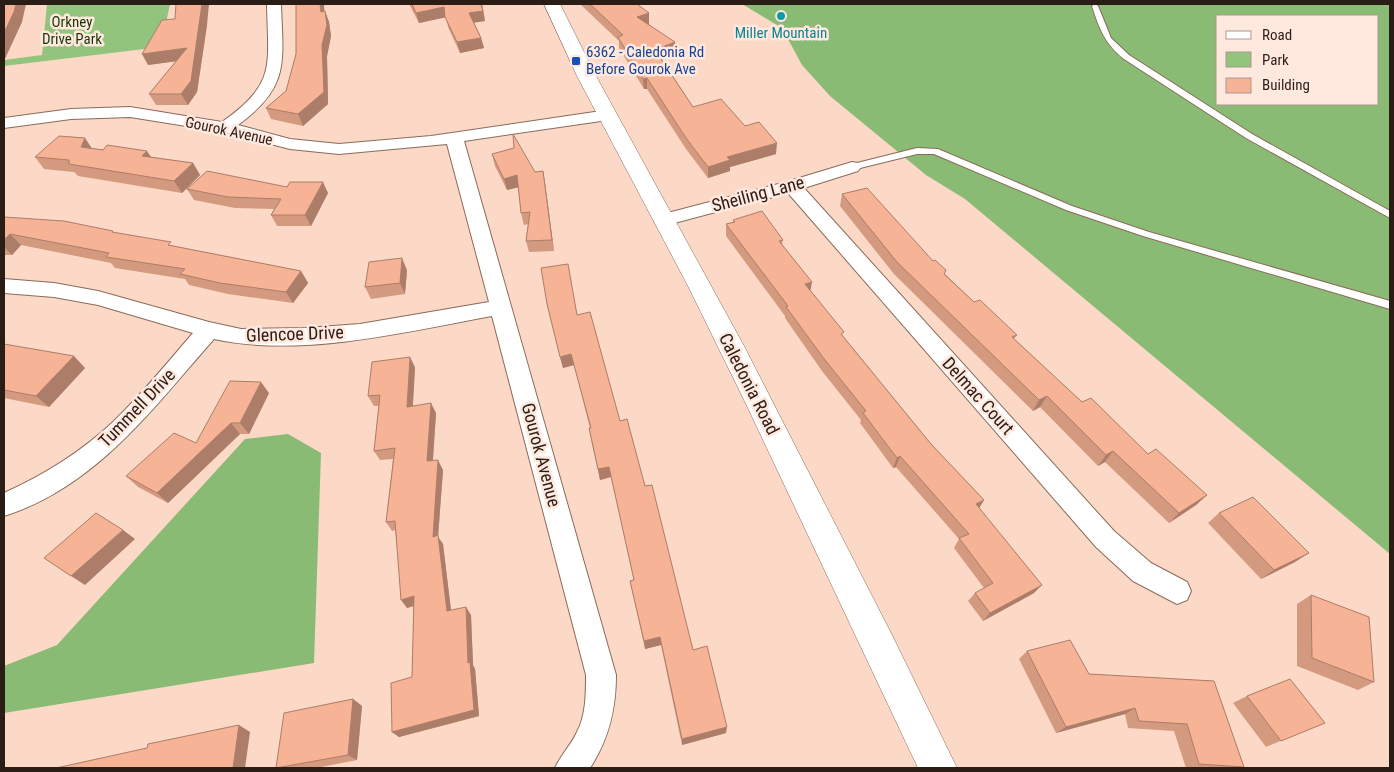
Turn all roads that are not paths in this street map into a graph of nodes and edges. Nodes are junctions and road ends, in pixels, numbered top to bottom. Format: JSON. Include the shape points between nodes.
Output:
{"nodes":[{"id":1,"x":274,"y":4,"type":"edge"},
{"id":2,"x":552,"y":4,"type":"edge"},
{"id":3,"x":1095,"y":6,"type":"dead end"},
{"id":4,"x":608,"y":115,"type":"junction"},
{"id":5,"x":4,"y":123,"type":"edge"},
{"id":6,"x":225,"y":127,"type":"junction"},
{"id":7,"x":454,"y":137,"type":"junction"},
{"id":8,"x":852,"y":166,"type":"joint"},
{"id":9,"x":792,"y":186,"type":"junction"},
{"id":10,"x":1390,"y":215,"type":"edge"},
{"id":11,"x":663,"y":220,"type":"junction"},
{"id":12,"x":4,"y":286,"type":"edge"},
{"id":13,"x":1390,"y":305,"type":"edge"},
{"id":14,"x":501,"y":307,"type":"junction"},
{"id":15,"x":209,"y":330,"type":"junction"},
{"id":16,"x":4,"y":505,"type":"edge"},
{"id":17,"x":1176,"y":591,"type":"dead end"},
{"id":18,"x":571,"y":768,"type":"edge"},
{"id":19,"x":938,"y":768,"type":"edge"}],
"edges":[{"from":1,"to":6,"type":"street","via":[[273,77],[261,98]]},
{"from":2,"to":4,"type":"street","name":"Caledonia Road"},
{"from":3,"to":10,"type":"lane","via":[[1104,34],[1114,47],[1205,111]]},
{"from":4,"to":7,"type":"street","name":"Gourok Avenue"},
{"from":4,"to":11,"type":"street","name":"Caledonia Road"},
{"from":5,"to":6,"type":"street","name":"Gourok Avenue","via":[[71,114],[130,112]]},
{"from":6,"to":7,"type":"street","name":"Gourok Avenue","via":[[290,144],[339,149]]},
{"from":7,"to":14,"type":"street","name":"Gourok Avenue"},
{"from":8,"to":9,"type":"street","name":"Sheiling Lane"},
{"from":8,"to":13,"type":"lane","via":[[917,151],[935,151],[1069,208],[1146,234]]},
{"from":9,"to":11,"type":"street","name":"Sheiling Lane"},
{"from":9,"to":17,"type":"street","name":"Delmac Court","via":[[1105,539],[1142,572]]},
{"from":11,"to":19,"type":"street","name":"Caledonia Road","via":[[708,302]]},
{"from":12,"to":15,"type":"street","name":"Glencoe Drive","via":[[98,298]]},
{"from":14,"to":15,"type":"street","name":"Glencoe Drive","via":[[336,334],[272,338],[241,337]]},
{"from":14,"to":18,"type":"street","name":"Gourok Avenue","via":[[601,675],[602,701],[596,728],[583,754]]},
{"from":15,"to":16,"type":"street","name":"Tummell Drive","via":[[123,427],[101,447],[57,478]]}]}
